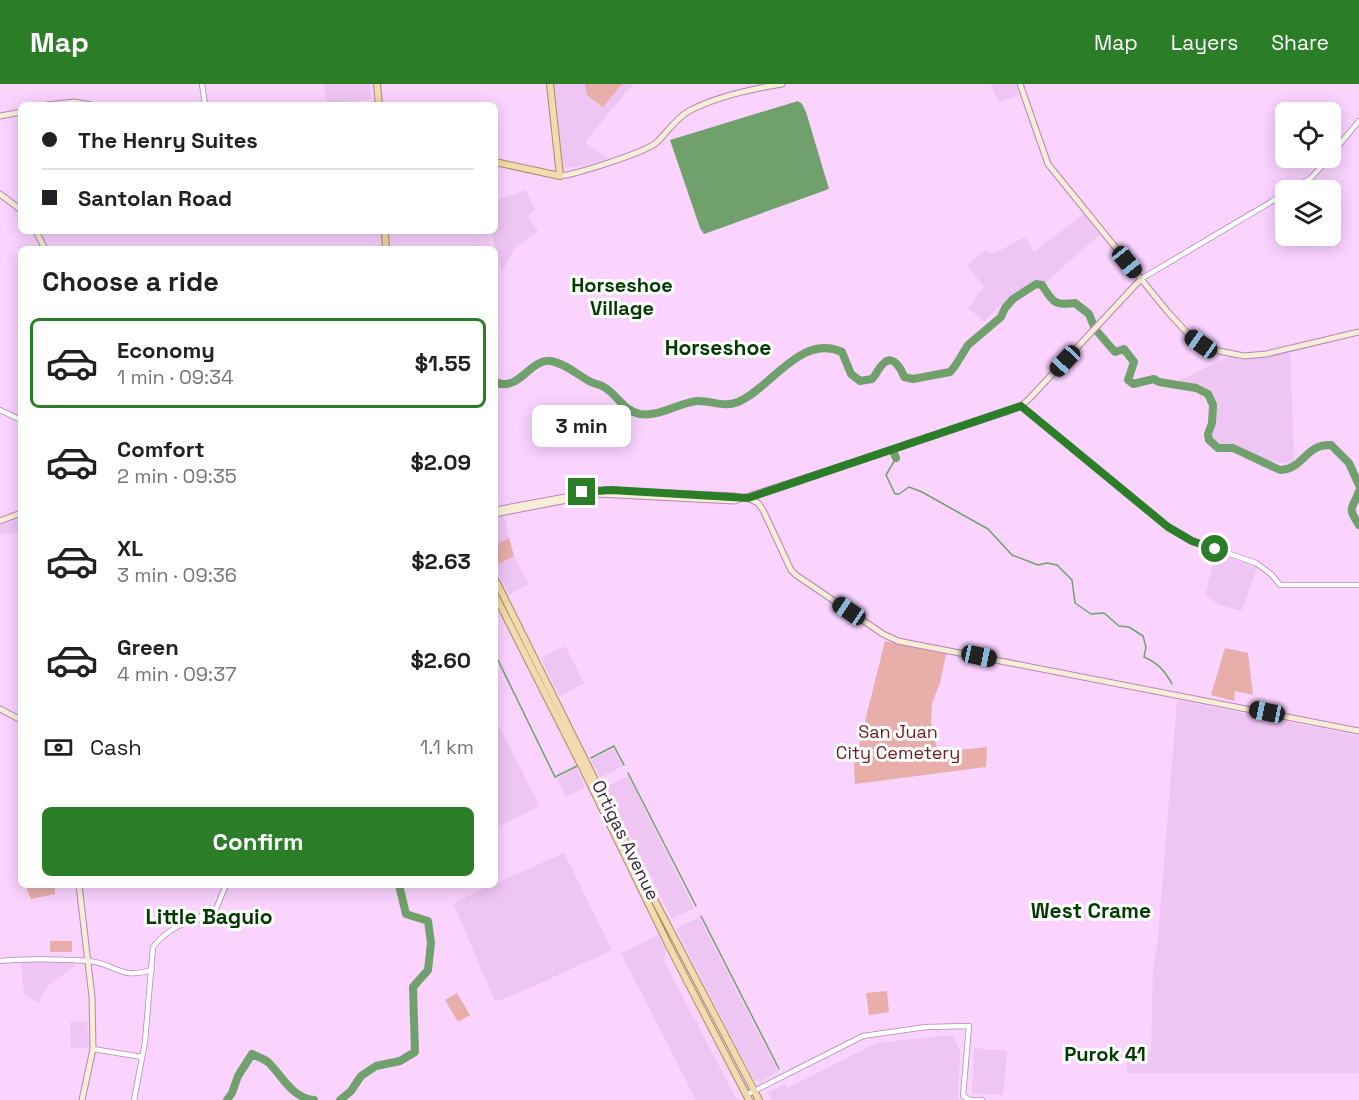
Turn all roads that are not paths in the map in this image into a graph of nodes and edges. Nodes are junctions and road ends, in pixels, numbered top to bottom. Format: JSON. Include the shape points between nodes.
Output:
{"nodes":[{"id":1,"x":202,"y":84,"type":"edge"},
{"id":2,"x":377,"y":84,"type":"edge"},
{"id":3,"x":550,"y":84,"type":"edge"},
{"id":4,"x":782,"y":84,"type":"edge"},
{"id":5,"x":1020,"y":84,"type":"edge"},
{"id":6,"x":766,"y":85,"type":"edge"},
{"id":7,"x":205,"y":102,"type":"edge"},
{"id":8,"x":380,"y":102,"type":"edge"},
{"id":9,"x":18,"y":113,"type":"edge"},
{"id":10,"x":0,"y":116,"type":"edge"},
{"id":11,"x":1359,"y":121,"type":"edge"},
{"id":12,"x":1341,"y":143,"type":"edge"},
{"id":13,"x":498,"y":163,"type":"edge"},
{"id":14,"x":1320,"y":168,"type":"edge"},
{"id":15,"x":560,"y":176,"type":"junction"},
{"id":16,"x":1308,"y":180,"type":"edge"},
{"id":17,"x":0,"y":194,"type":"edge"},
{"id":18,"x":1275,"y":200,"type":"edge"},
{"id":19,"x":18,"y":208,"type":"edge"},
{"id":20,"x":1138,"y":279,"type":"junction"},
{"id":21,"x":1359,"y":332,"type":"edge"},
{"id":22,"x":1021,"y":406,"type":"junction"},
{"id":23,"x":0,"y":410,"type":"edge"},
{"id":24,"x":18,"y":419,"type":"edge"},
{"id":25,"x":766,"y":491,"type":"junction"},
{"id":26,"x":738,"y":498,"type":"junction"},
{"id":27,"x":748,"y":498,"type":"junction"},
{"id":28,"x":498,"y":509,"type":"edge"},
{"id":29,"x":763,"y":510,"type":"junction"},
{"id":30,"x":498,"y":513,"type":"edge"},
{"id":31,"x":18,"y":514,"type":"edge"},
{"id":32,"x":0,"y":521,"type":"edge"},
{"id":33,"x":498,"y":585,"type":"edge"},
{"id":34,"x":1359,"y":585,"type":"edge"},
{"id":35,"x":498,"y":601,"type":"edge"},
{"id":36,"x":0,"y":709,"type":"edge"},
{"id":37,"x":18,"y":718,"type":"edge"},
{"id":38,"x":1359,"y":731,"type":"edge"},
{"id":39,"x":583,"y":762,"type":"junction"},
{"id":40,"x":79,"y":888,"type":"edge"},
{"id":41,"x":225,"y":888,"type":"edge"},
{"id":42,"x":216,"y":909,"type":"junction"},
{"id":43,"x":194,"y":919,"type":"junction"},
{"id":44,"x":0,"y":961,"type":"edge"},
{"id":45,"x":88,"y":961,"type":"junction"},
{"id":46,"x":152,"y":970,"type":"junction"},
{"id":47,"x":93,"y":1049,"type":"junction"},
{"id":48,"x":142,"y":1057,"type":"junction"},
{"id":49,"x":754,"y":1091,"type":"junction"},
{"id":50,"x":748,"y":1097,"type":"edge"},
{"id":51,"x":966,"y":1099,"type":"edge"},
{"id":52,"x":82,"y":1100,"type":"edge"},
{"id":53,"x":134,"y":1100,"type":"edge"},
{"id":54,"x":759,"y":1100,"type":"edge"},
{"id":55,"x":982,"y":1100,"type":"edge"}],
"edges":[{"from":1,"to":7,"type":"street"},
{"from":2,"to":8,"type":"main road"},
{"from":3,"to":15,"type":"main road"},
{"from":4,"to":6,"type":"main road"},
{"from":5,"to":20,"type":"main road","via":[[1048,164]]},
{"from":6,"to":15,"type":"main road","via":[[688,112],[647,148]]},
{"from":9,"to":10,"type":"main road"},
{"from":11,"to":12,"type":"street"},
{"from":13,"to":15,"type":"main road"},
{"from":14,"to":16,"type":"street"},
{"from":17,"to":19,"type":"main road"},
{"from":18,"to":20,"type":"street"},
{"from":20,"to":21,"type":"main road","via":[[1190,336],[1228,354],[1254,356]]},
{"from":20,"to":22,"type":"main road"},
{"from":22,"to":25,"type":"main road"},
{"from":22,"to":34,"type":"street","via":[[1168,527],[1192,541],[1256,563],[1280,585]]},
{"from":23,"to":24,"type":"street"},
{"from":25,"to":27,"type":"main road"},
{"from":25,"to":29,"type":"main road"},
{"from":26,"to":27,"type":"main road"},
{"from":26,"to":28,"type":"main road","via":[[603,490]]},
{"from":26,"to":30,"type":"main road","via":[[734,501],[603,494]]},
{"from":27,"to":29,"type":"main road"},
{"from":29,"to":38,"type":"main road","via":[[791,570],[891,639]]},
{"from":31,"to":32,"type":"main road"},
{"from":33,"to":39,"type":"main road","name":"Ortigas Avenue"},
{"from":35,"to":39,"type":"main road","name":"Ortigas Avenue"},
{"from":36,"to":37,"type":"main road"},
{"from":39,"to":49,"type":"main road","name":"Ortigas Avenue"},
{"from":39,"to":50,"type":"main road","name":"Ortigas Avenue","via":[[669,946]]},
{"from":40,"to":45,"type":"main road"},
{"from":41,"to":42,"type":"street"},
{"from":42,"to":43,"type":"street"},
{"from":42,"to":43,"type":"street","via":[[215,921]]},
{"from":43,"to":46,"type":"street","via":[[174,928],[153,946]]},
{"from":44,"to":45,"type":"street"},
{"from":45,"to":46,"type":"street","via":[[129,974]]},
{"from":45,"to":47,"type":"main road"},
{"from":46,"to":48,"type":"street"},
{"from":47,"to":48,"type":"street"},
{"from":47,"to":52,"type":"main road"},
{"from":48,"to":53,"type":"street"},
{"from":49,"to":50,"type":"street"},
{"from":49,"to":51,"type":"street","via":[[863,1036],[926,1027],[969,1026],[963,1089]]},
{"from":49,"to":54,"type":"main road","name":"Ortigas Avenue"},
{"from":51,"to":55,"type":"street"}]}
